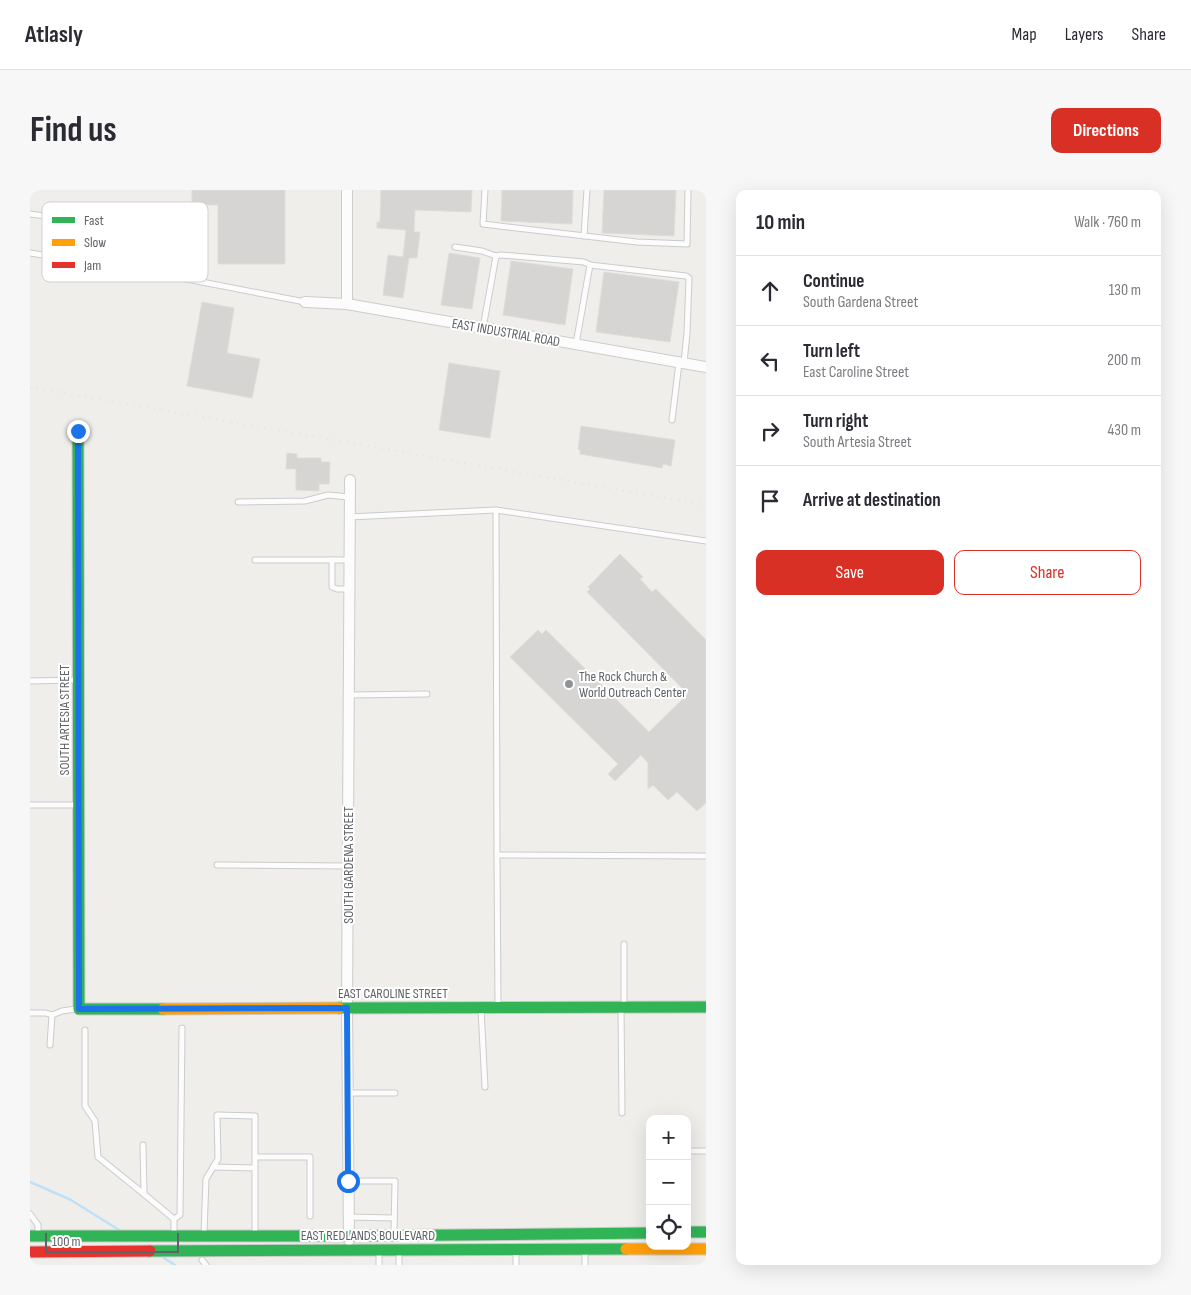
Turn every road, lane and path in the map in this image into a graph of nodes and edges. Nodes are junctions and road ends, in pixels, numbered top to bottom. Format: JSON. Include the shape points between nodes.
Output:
{"nodes":[{"id":1,"x":348,"y":190,"type":"edge"},
{"id":2,"x":485,"y":190,"type":"edge"},
{"id":3,"x":587,"y":190,"type":"edge"},
{"id":4,"x":688,"y":190,"type":"edge"},
{"id":5,"x":584,"y":236,"type":"junction"},
{"id":6,"x":455,"y":247,"type":"dead end"},
{"id":7,"x":496,"y":256,"type":"junction"},
{"id":8,"x":590,"y":265,"type":"junction"},
{"id":9,"x":203,"y":282,"type":"edge"},
{"id":10,"x":305,"y":302,"type":"joint"},
{"id":11,"x":347,"y":304,"type":"junction"},
{"id":12,"x":483,"y":328,"type":"junction"},
{"id":13,"x":576,"y":344,"type":"junction"},
{"id":14,"x":681,"y":363,"type":"junction"},
{"id":15,"x":706,"y":367,"type":"edge"},
{"id":16,"x":672,"y":420,"type":"dead end"},
{"id":17,"x":78,"y":431,"type":"dead end"},
{"id":18,"x":350,"y":480,"type":"dead end"},
{"id":19,"x":349,"y":497,"type":"junction"},
{"id":20,"x":238,"y":502,"type":"dead end"},
{"id":21,"x":496,"y":510,"type":"junction"},
{"id":22,"x":349,"y":516,"type":"junction"},
{"id":23,"x":706,"y":541,"type":"edge"},
{"id":24,"x":255,"y":560,"type":"dead end"},
{"id":25,"x":332,"y":560,"type":"junction"},
{"id":26,"x":349,"y":560,"type":"junction"},
{"id":27,"x":349,"y":589,"type":"junction"},
{"id":28,"x":78,"y":680,"type":"junction"},
{"id":29,"x":30,"y":681,"type":"edge"},
{"id":30,"x":427,"y":694,"type":"dead end"},
{"id":31,"x":348,"y":695,"type":"junction"},
{"id":32,"x":30,"y":804,"type":"edge"},
{"id":33,"x":79,"y":805,"type":"junction"},
{"id":34,"x":497,"y":855,"type":"junction"},
{"id":35,"x":706,"y":856,"type":"edge"},
{"id":36,"x":217,"y":865,"type":"dead end"},
{"id":37,"x":348,"y":866,"type":"junction"},
{"id":38,"x":624,"y":944,"type":"dead end"},
{"id":39,"x":706,"y":1007,"type":"edge"},
{"id":40,"x":347,"y":1008,"type":"junction"},
{"id":41,"x":481,"y":1008,"type":"junction"},
{"id":42,"x":498,"y":1008,"type":"junction"},
{"id":43,"x":623,"y":1008,"type":"junction"},
{"id":44,"x":79,"y":1009,"type":"junction"},
{"id":45,"x":30,"y":1013,"type":"edge"},
{"id":46,"x":52,"y":1015,"type":"junction"},
{"id":47,"x":182,"y":1028,"type":"dead end"},
{"id":48,"x":85,"y":1030,"type":"dead end"},
{"id":49,"x":50,"y":1045,"type":"dead end"},
{"id":50,"x":485,"y":1087,"type":"dead end"},
{"id":51,"x":348,"y":1093,"type":"junction"},
{"id":52,"x":395,"y":1093,"type":"dead end"},
{"id":53,"x":622,"y":1112,"type":"dead end"},
{"id":54,"x":143,"y":1146,"type":"dead end"},
{"id":55,"x":691,"y":1151,"type":"edge"},
{"id":56,"x":706,"y":1151,"type":"edge"},
{"id":57,"x":255,"y":1157,"type":"junction"},
{"id":58,"x":213,"y":1167,"type":"junction"},
{"id":59,"x":255,"y":1168,"type":"junction"},
{"id":60,"x":348,"y":1181,"type":"junction"},
{"id":61,"x":144,"y":1194,"type":"junction"},
{"id":62,"x":30,"y":1214,"type":"edge"},
{"id":63,"x":310,"y":1216,"type":"dead end"},
{"id":64,"x":349,"y":1217,"type":"junction"},
{"id":65,"x":394,"y":1218,"type":"junction"},
{"id":66,"x":174,"y":1219,"type":"junction"},
{"id":67,"x":691,"y":1232,"type":"edge"},
{"id":68,"x":706,"y":1232,"type":"edge"},
{"id":69,"x":646,"y":1233,"type":"edge"},
{"id":70,"x":34,"y":1236,"type":"edge"},
{"id":71,"x":174,"y":1236,"type":"junction"},
{"id":72,"x":204,"y":1236,"type":"junction"},
{"id":73,"x":255,"y":1236,"type":"junction"},
{"id":74,"x":349,"y":1236,"type":"junction"},
{"id":75,"x":394,"y":1236,"type":"junction"},
{"id":76,"x":516,"y":1249,"type":"junction"},
{"id":77,"x":585,"y":1249,"type":"junction"},
{"id":78,"x":706,"y":1249,"type":"edge"},
{"id":79,"x":378,"y":1250,"type":"junction"},
{"id":80,"x":399,"y":1250,"type":"junction"},
{"id":81,"x":349,"y":1251,"type":"junction"},
{"id":82,"x":34,"y":1252,"type":"edge"},
{"id":83,"x":379,"y":1265,"type":"edge"},
{"id":84,"x":399,"y":1265,"type":"edge"},
{"id":85,"x":516,"y":1265,"type":"edge"},
{"id":86,"x":585,"y":1265,"type":"edge"}],
"edges":[{"from":1,"to":11,"type":"street"},
{"from":2,"to":5,"type":"lane","via":[[483,224]]},
{"from":3,"to":5,"type":"lane"},
{"from":4,"to":5,"type":"lane","via":[[687,244]]},
{"from":6,"to":7,"type":"lane"},
{"from":7,"to":8,"type":"lane"},
{"from":7,"to":12,"type":"lane"},
{"from":8,"to":13,"type":"lane"},
{"from":8,"to":14,"type":"lane","via":[[689,278],[687,333]]},
{"from":9,"to":10,"type":"lane"},
{"from":10,"to":11,"type":"street","name":"EAST INDUSTRIAL ROAD"},
{"from":11,"to":12,"type":"street","name":"EAST INDUSTRIAL ROAD"},
{"from":12,"to":13,"type":"street","name":"EAST INDUSTRIAL ROAD"},
{"from":13,"to":14,"type":"street","name":"EAST INDUSTRIAL ROAD"},
{"from":14,"to":15,"type":"street","name":"EAST INDUSTRIAL ROAD"},
{"from":14,"to":16,"type":"lane"},
{"from":17,"to":28,"type":"main road","name":"SOUTH ARTESIA STREET"},
{"from":18,"to":19,"type":"street","name":"SOUTH GARDENA STREET"},
{"from":19,"to":20,"type":"lane","via":[[328,495],[304,501]]},
{"from":19,"to":22,"type":"street","name":"SOUTH GARDENA STREET"},
{"from":21,"to":22,"type":"lane"},
{"from":21,"to":23,"type":"lane"},
{"from":21,"to":34,"type":"lane"},
{"from":22,"to":26,"type":"street","name":"SOUTH GARDENA STREET"},
{"from":24,"to":25,"type":"lane"},
{"from":25,"to":26,"type":"lane"},
{"from":25,"to":27,"type":"lane","via":[[332,587]]},
{"from":26,"to":27,"type":"street","name":"SOUTH GARDENA STREET"},
{"from":27,"to":31,"type":"street","name":"SOUTH GARDENA STREET"},
{"from":28,"to":29,"type":"lane"},
{"from":28,"to":33,"type":"main road","name":"SOUTH ARTESIA STREET"},
{"from":30,"to":31,"type":"lane"},
{"from":31,"to":37,"type":"street","name":"SOUTH GARDENA STREET"},
{"from":32,"to":33,"type":"lane"},
{"from":33,"to":44,"type":"main road","name":"SOUTH ARTESIA STREET"},
{"from":34,"to":35,"type":"lane"},
{"from":34,"to":42,"type":"lane"},
{"from":36,"to":37,"type":"lane"},
{"from":37,"to":40,"type":"street","name":"SOUTH GARDENA STREET"},
{"from":38,"to":43,"type":"lane"},
{"from":39,"to":43,"type":"main road","name":"EAST CAROLINE STREET"},
{"from":40,"to":41,"type":"main road","name":"EAST CAROLINE STREET"},
{"from":40,"to":44,"type":"main road","name":"EAST CAROLINE STREET"},
{"from":40,"to":51,"type":"street","name":"SOUTH GARDENA STREET"},
{"from":41,"to":42,"type":"main road","name":"EAST CAROLINE STREET"},
{"from":41,"to":50,"type":"lane"},
{"from":42,"to":43,"type":"main road","name":"EAST CAROLINE STREET"},
{"from":43,"to":53,"type":"lane"},
{"from":44,"to":46,"type":"lane"},
{"from":45,"to":46,"type":"lane"},
{"from":46,"to":49,"type":"lane"},
{"from":47,"to":66,"type":"lane","via":[[180,1215]]},
{"from":48,"to":61,"type":"lane","via":[[85,1106],[95,1120],[98,1157]]},
{"from":51,"to":52,"type":"lane"},
{"from":51,"to":60,"type":"street","name":"SOUTH GARDENA STREET"},
{"from":54,"to":61,"type":"lane"},
{"from":55,"to":56,"type":"lane"},
{"from":57,"to":58,"type":"lane","via":[[256,1116],[217,1115],[218,1159]]},
{"from":57,"to":59,"type":"lane"},
{"from":57,"to":63,"type":"lane","via":[[310,1157]]},
{"from":58,"to":59,"type":"lane"},
{"from":58,"to":72,"type":"lane","via":[[206,1179]]},
{"from":59,"to":73,"type":"lane"},
{"from":60,"to":64,"type":"street","name":"SOUTH GARDENA STREET"},
{"from":60,"to":65,"type":"lane","via":[[395,1181]]},
{"from":61,"to":66,"type":"lane"},
{"from":62,"to":70,"type":"lane","via":[[38,1225]]},
{"from":64,"to":65,"type":"lane"},
{"from":64,"to":74,"type":"street","name":"SOUTH GARDENA STREET"},
{"from":65,"to":75,"type":"lane"},
{"from":66,"to":71,"type":"lane"},
{"from":67,"to":68,"type":"main road"},
{"from":69,"to":75,"type":"main road","name":"EAST REDLANDS BOULEVARD"},
{"from":70,"to":71,"type":"main road","name":"EAST REDLANDS BOULEVARD"},
{"from":70,"to":82,"type":"lane"},
{"from":71,"to":72,"type":"main road","name":"EAST REDLANDS BOULEVARD"},
{"from":72,"to":73,"type":"main road","name":"EAST REDLANDS BOULEVARD"},
{"from":73,"to":74,"type":"main road","name":"EAST REDLANDS BOULEVARD"},
{"from":74,"to":75,"type":"main road","name":"EAST REDLANDS BOULEVARD"},
{"from":74,"to":81,"type":"street","name":"SOUTH GARDENA STREET"},
{"from":76,"to":77,"type":"main road","name":"EAST REDLANDS BOULEVARD"},
{"from":76,"to":80,"type":"main road","name":"EAST REDLANDS BOULEVARD"},
{"from":76,"to":85,"type":"lane"},
{"from":77,"to":78,"type":"main road","name":"EAST REDLANDS BOULEVARD"},
{"from":77,"to":86,"type":"lane"},
{"from":79,"to":80,"type":"main road","name":"EAST REDLANDS BOULEVARD"},
{"from":79,"to":81,"type":"main road","name":"EAST REDLANDS BOULEVARD"},
{"from":79,"to":83,"type":"lane"},
{"from":80,"to":84,"type":"lane"},
{"from":81,"to":82,"type":"main road","name":"EAST REDLANDS BOULEVARD"}]}
